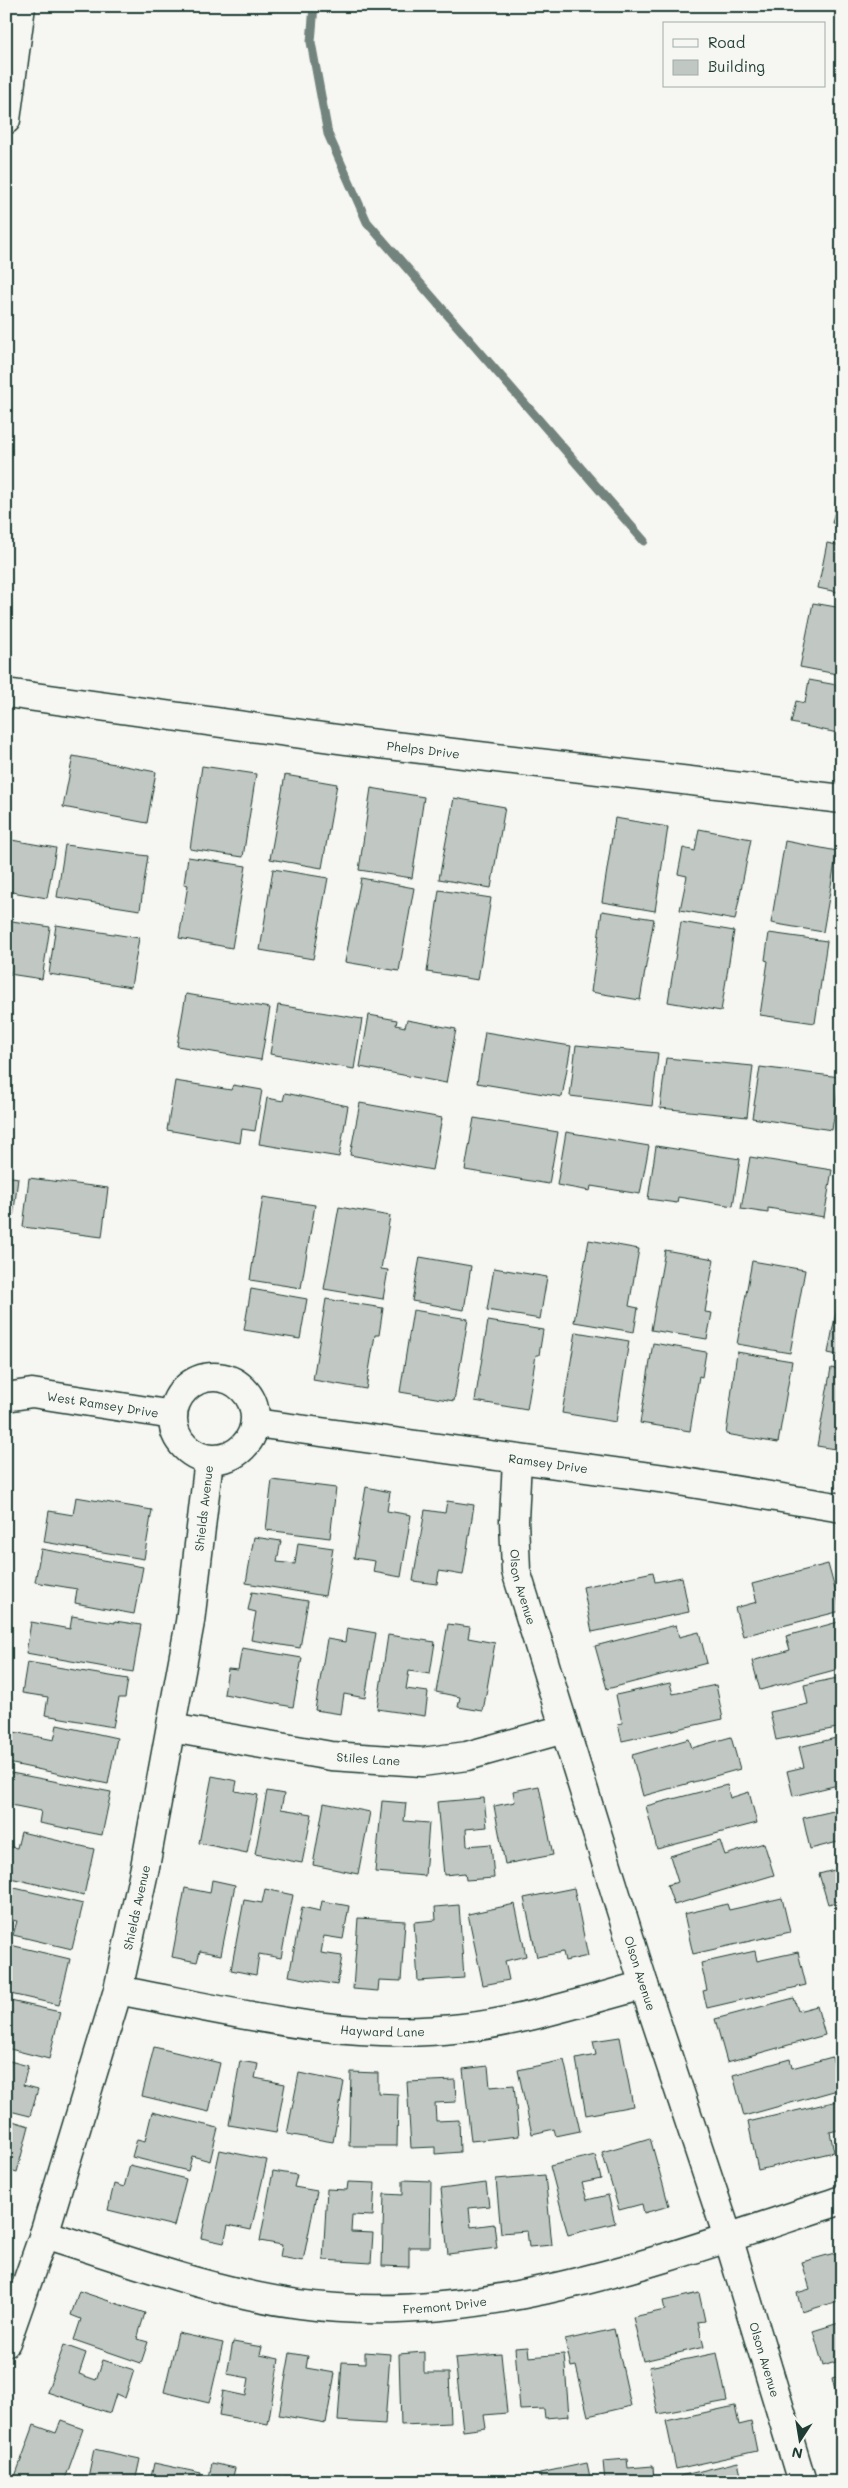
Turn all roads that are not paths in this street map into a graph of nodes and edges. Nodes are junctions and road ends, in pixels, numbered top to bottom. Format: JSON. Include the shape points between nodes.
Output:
{"nodes":[{"id":1,"x":20,"y":6,"type":"edge"},
{"id":2,"x":6,"y":120,"type":"edge"},
{"id":3,"x":6,"y":693,"type":"edge"},
{"id":4,"x":842,"y":799,"type":"edge"},
{"id":5,"x":6,"y":1382,"type":"edge"},
{"id":6,"x":19,"y":1395,"type":"edge"},
{"id":7,"x":173,"y":1414,"type":"junction"},
{"id":8,"x":256,"y":1423,"type":"junction"},
{"id":9,"x":209,"y":1459,"type":"junction"},
{"id":10,"x":517,"y":1460,"type":"junction"},
{"id":11,"x":842,"y":1508,"type":"edge"},
{"id":12,"x":171,"y":1728,"type":"junction"},
{"id":13,"x":564,"y":1728,"type":"junction"},
{"id":14,"x":644,"y":1985,"type":"junction"},
{"id":15,"x":118,"y":1990,"type":"junction"},
{"id":16,"x":842,"y":2200,"type":"edge"},
{"id":17,"x":44,"y":2234,"type":"junction"},
{"id":18,"x":728,"y":2237,"type":"junction"},
{"id":19,"x":6,"y":2342,"type":"edge"},
{"id":20,"x":802,"y":2482,"type":"edge"}],
"edges":[{"from":1,"to":2,"type":"street"},
{"from":3,"to":4,"type":"street","name":"Phelps Drive","via":[[345,740]]},
{"from":5,"to":6,"type":"street","name":"West Ramsey Drive"},
{"from":6,"to":7,"type":"street","name":"West Ramsey Drive"},
{"from":7,"to":8,"type":"street","via":[[183,1391],[206,1378],[218,1378],[232,1381],[250,1398]]},
{"from":7,"to":9,"type":"street","via":[[174,1427],[186,1449]]},
{"from":8,"to":9,"type":"street","via":[[245,1446],[222,1459]]},
{"from":8,"to":10,"type":"street","name":"Ramsey Drive"},
{"from":9,"to":12,"type":"street","name":"Shields Avenue","via":[[190,1622]]},
{"from":10,"to":11,"type":"street","name":"Ramsey Drive","via":[[673,1480]]},
{"from":10,"to":13,"type":"street","name":"Olson Avenue","via":[[516,1571]]},
{"from":12,"to":13,"type":"street","name":"Stiles Lane","via":[[331,1756],[422,1762],[467,1756]]},
{"from":12,"to":15,"type":"street","name":"Shields Avenue"},
{"from":13,"to":14,"type":"street","name":"Olson Avenue"},
{"from":14,"to":15,"type":"street","name":"Hayward Lane","via":[[510,2020],[463,2028],[400,2032],[333,2030]]},
{"from":14,"to":18,"type":"street","name":"Olson Avenue"},
{"from":15,"to":17,"type":"street","name":"Shields Avenue"},
{"from":16,"to":18,"type":"street","name":"Fremont Drive"},
{"from":17,"to":18,"type":"street","name":"Fremont Drive","via":[[220,2289],[299,2304],[374,2310],[442,2308],[519,2296],[586,2280]]},
{"from":17,"to":19,"type":"street","name":"Shields Avenue"},
{"from":18,"to":20,"type":"street","name":"Olson Avenue"}]}
